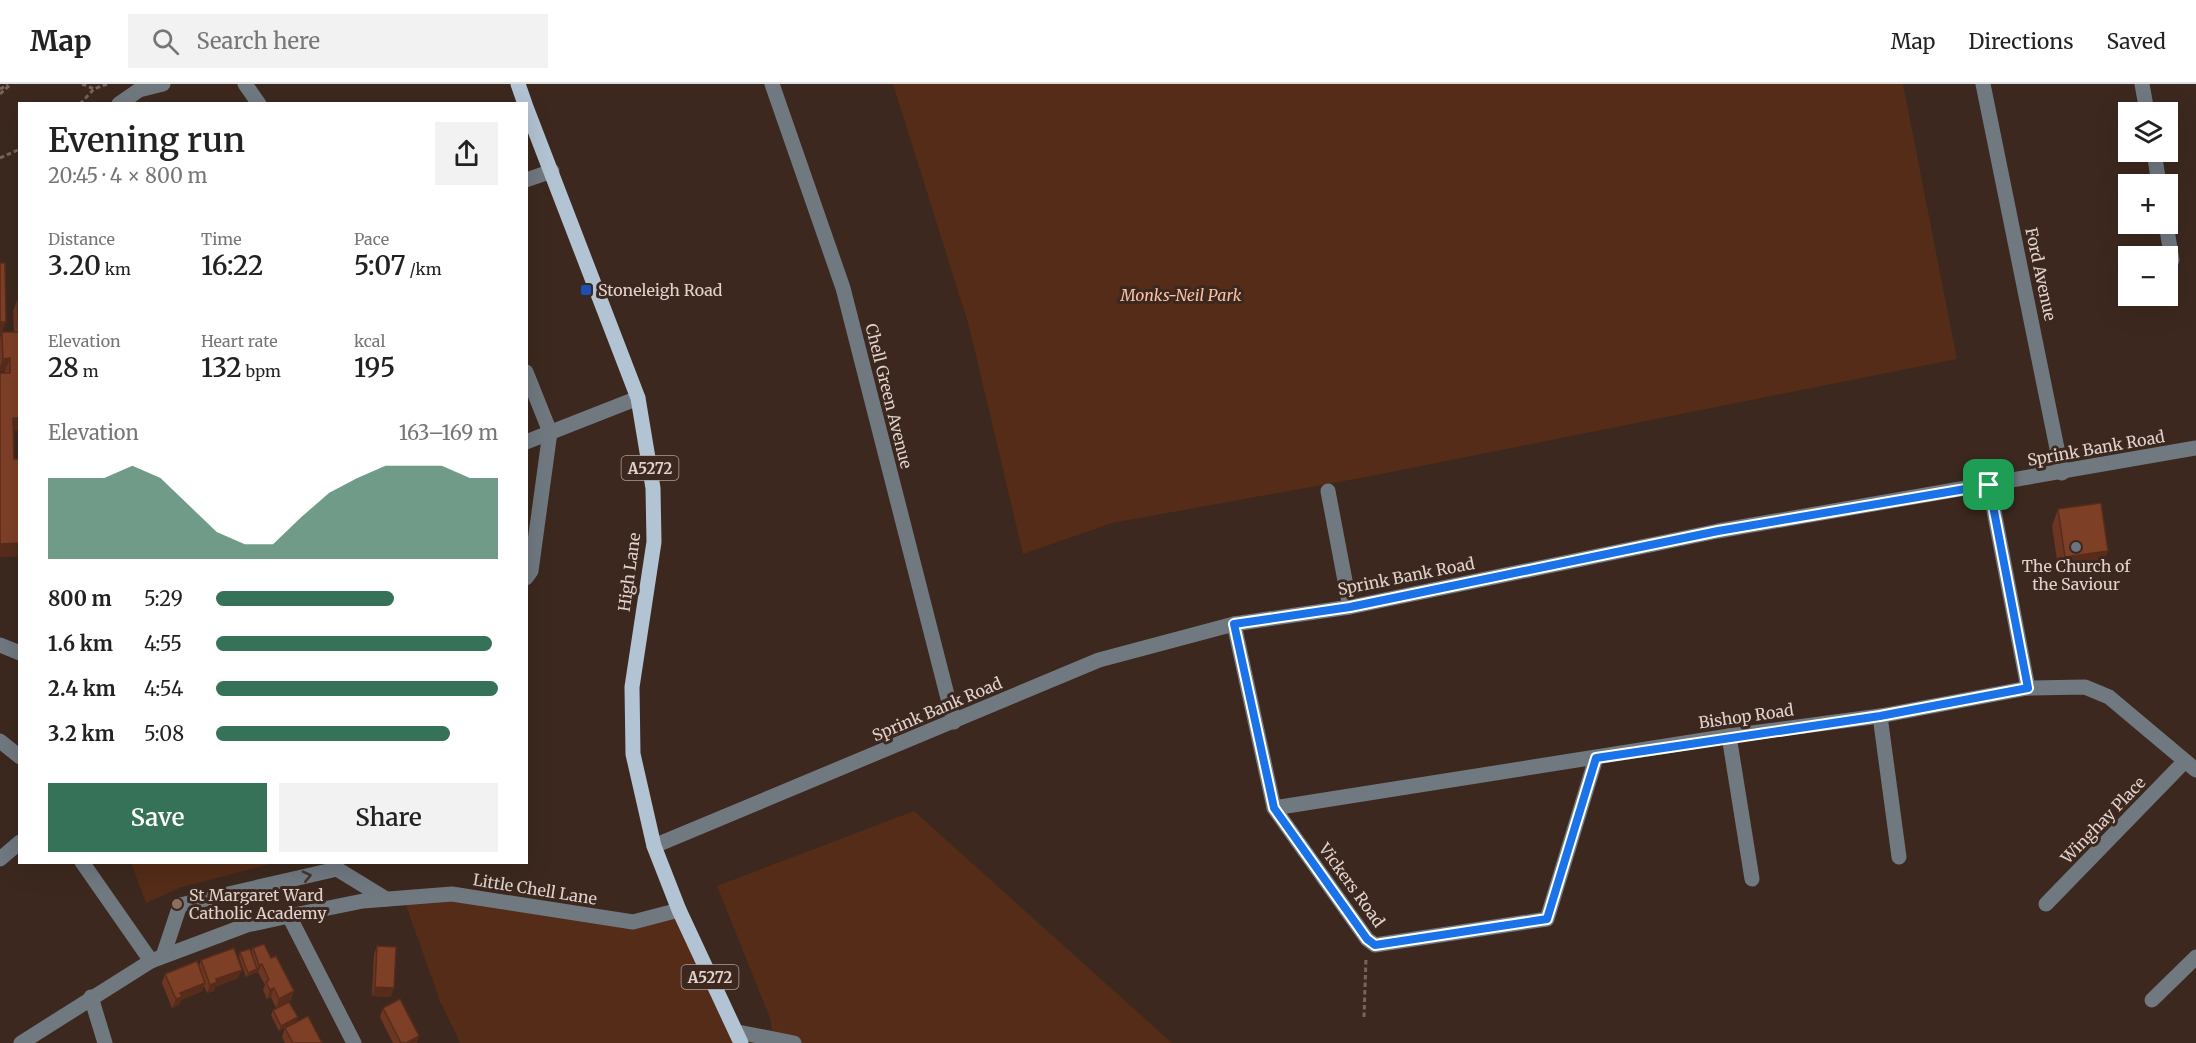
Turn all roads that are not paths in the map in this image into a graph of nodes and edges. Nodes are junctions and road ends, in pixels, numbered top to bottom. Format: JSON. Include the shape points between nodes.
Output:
{"nodes":[{"id":1,"x":163,"y":84,"type":"edge"},
{"id":2,"x":245,"y":84,"type":"edge"},
{"id":3,"x":518,"y":84,"type":"edge"},
{"id":4,"x":772,"y":84,"type":"edge"},
{"id":5,"x":1983,"y":84,"type":"edge"},
{"id":6,"x":2142,"y":84,"type":"edge"},
{"id":7,"x":122,"y":102,"type":"edge"},
{"id":8,"x":258,"y":102,"type":"edge"},
{"id":9,"x":525,"y":102,"type":"edge"},
{"id":10,"x":2145,"y":102,"type":"edge"},
{"id":11,"x":528,"y":110,"type":"edge"},
{"id":12,"x":552,"y":171,"type":"junction"},
{"id":13,"x":528,"y":179,"type":"edge"},
{"id":14,"x":528,"y":377,"type":"edge"},
{"id":15,"x":638,"y":398,"type":"junction"},
{"id":16,"x":550,"y":432,"type":"junction"},
{"id":17,"x":528,"y":441,"type":"edge"},
{"id":18,"x":2196,"y":448,"type":"edge"},
{"id":19,"x":2062,"y":473,"type":"junction"},
{"id":20,"x":1989,"y":485,"type":"junction"},
{"id":21,"x":1328,"y":491,"type":"dead end"},
{"id":22,"x":528,"y":575,"type":"edge"},
{"id":23,"x":1350,"y":607,"type":"junction"},
{"id":24,"x":1234,"y":624,"type":"junction"},
{"id":25,"x":0,"y":645,"type":"edge"},
{"id":26,"x":18,"y":652,"type":"edge"},
{"id":27,"x":2028,"y":688,"type":"junction"},
{"id":28,"x":1880,"y":716,"type":"junction"},
{"id":29,"x":954,"y":722,"type":"junction"},
{"id":30,"x":1729,"y":736,"type":"junction"},
{"id":31,"x":0,"y":741,"type":"edge"},
{"id":32,"x":18,"y":755,"type":"edge"},
{"id":33,"x":1596,"y":758,"type":"junction"},
{"id":34,"x":2191,"y":765,"type":"edge"},
{"id":35,"x":1274,"y":808,"type":"junction"},
{"id":36,"x":18,"y":844,"type":"edge"},
{"id":37,"x":654,"y":846,"type":"junction"},
{"id":38,"x":1899,"y":857,"type":"dead end"},
{"id":39,"x":0,"y":859,"type":"edge"},
{"id":40,"x":84,"y":864,"type":"edge"},
{"id":41,"x":1752,"y":879,"type":"dead end"},
{"id":42,"x":386,"y":899,"type":"junction"},
{"id":43,"x":2046,"y":904,"type":"dead end"},
{"id":44,"x":679,"y":910,"type":"junction"},
{"id":45,"x":289,"y":916,"type":"junction"},
{"id":46,"x":2196,"y":957,"type":"edge"},
{"id":47,"x":157,"y":959,"type":"junction"},
{"id":48,"x":91,"y":997,"type":"junction"},
{"id":49,"x":2152,"y":1000,"type":"dead end"},
{"id":50,"x":740,"y":1037,"type":"edge"},
{"id":51,"x":21,"y":1043,"type":"edge"},
{"id":52,"x":105,"y":1043,"type":"edge"},
{"id":53,"x":354,"y":1043,"type":"edge"},
{"id":54,"x":794,"y":1043,"type":"edge"}],
"edges":[{"from":1,"to":7,"type":"street","via":[[139,90]]},
{"from":2,"to":8,"type":"street"},
{"from":3,"to":9,"type":"main road","name":"High Lane","number":"A5272"},
{"from":4,"to":29,"type":"street","name":"Chell Green Avenue","via":[[843,288]]},
{"from":5,"to":19,"type":"street","name":"Ford Avenue"},
{"from":6,"to":10,"type":"street"},
{"from":11,"to":12,"type":"main road","name":"High Lane","number":"A5272"},
{"from":12,"to":13,"type":"street"},
{"from":12,"to":15,"type":"main road","name":"High Lane","number":"A5272"},
{"from":14,"to":16,"type":"street"},
{"from":15,"to":16,"type":"street"},
{"from":15,"to":37,"type":"main road","name":"High Lane","number":"A5272","via":[[653,488],[654,542],[636,646],[631,718],[633,754]]},
{"from":16,"to":17,"type":"street"},
{"from":16,"to":22,"type":"street"},
{"from":18,"to":19,"type":"street","name":"Sprink Bank Road"},
{"from":19,"to":20,"type":"street","name":"Sprink Bank Road"},
{"from":20,"to":23,"type":"street","name":"Sprink Bank Road","via":[[1718,531]]},
{"from":20,"to":27,"type":"street"},
{"from":21,"to":23,"type":"street"},
{"from":23,"to":24,"type":"street","name":"Sprink Bank Road"},
{"from":24,"to":29,"type":"street","name":"Sprink Bank Road","via":[[1099,660]]},
{"from":24,"to":35,"type":"street","name":"Vickers Road"},
{"from":25,"to":26,"type":"street"},
{"from":27,"to":28,"type":"street","name":"Bishop Road"},
{"from":27,"to":34,"type":"street","name":"Bishop Road","via":[[2085,687],[2109,697]]},
{"from":28,"to":30,"type":"street","name":"Bishop Road"},
{"from":28,"to":38,"type":"street"},
{"from":29,"to":37,"type":"street","name":"Sprink Bank Road"},
{"from":30,"to":33,"type":"street","name":"Bishop Road"},
{"from":30,"to":41,"type":"street"},
{"from":31,"to":32,"type":"street"},
{"from":33,"to":35,"type":"street","name":"Bishop Road"},
{"from":33,"to":35,"type":"street","name":"Vickers Road","via":[[1547,919],[1375,945]]},
{"from":34,"to":43,"type":"street","name":"Winghay Place"},
{"from":36,"to":39,"type":"street"},
{"from":37,"to":44,"type":"main road","name":"High Lane","number":"A5272"},
{"from":40,"to":47,"type":"street"},
{"from":42,"to":44,"type":"street","name":"Little Chell Lane","via":[[452,894],[633,922]]},
{"from":42,"to":45,"type":"street","name":"Little Chell Lane"},
{"from":47,"to":42,"type":"street","one_way":true,"via":[[180,905],[336,869]]},
{"from":44,"to":50,"type":"main road","name":"High Lane","number":"A5272"},
{"from":45,"to":47,"type":"street","name":"Little Chell Lane","via":[[247,925]]},
{"from":45,"to":53,"type":"street"},
{"from":46,"to":49,"type":"street"},
{"from":47,"to":48,"type":"street","name":"Little Chell Lane"},
{"from":48,"to":51,"type":"street","name":"Little Chell Lane"},
{"from":48,"to":52,"type":"street"},
{"from":50,"to":54,"type":"street"}]}
